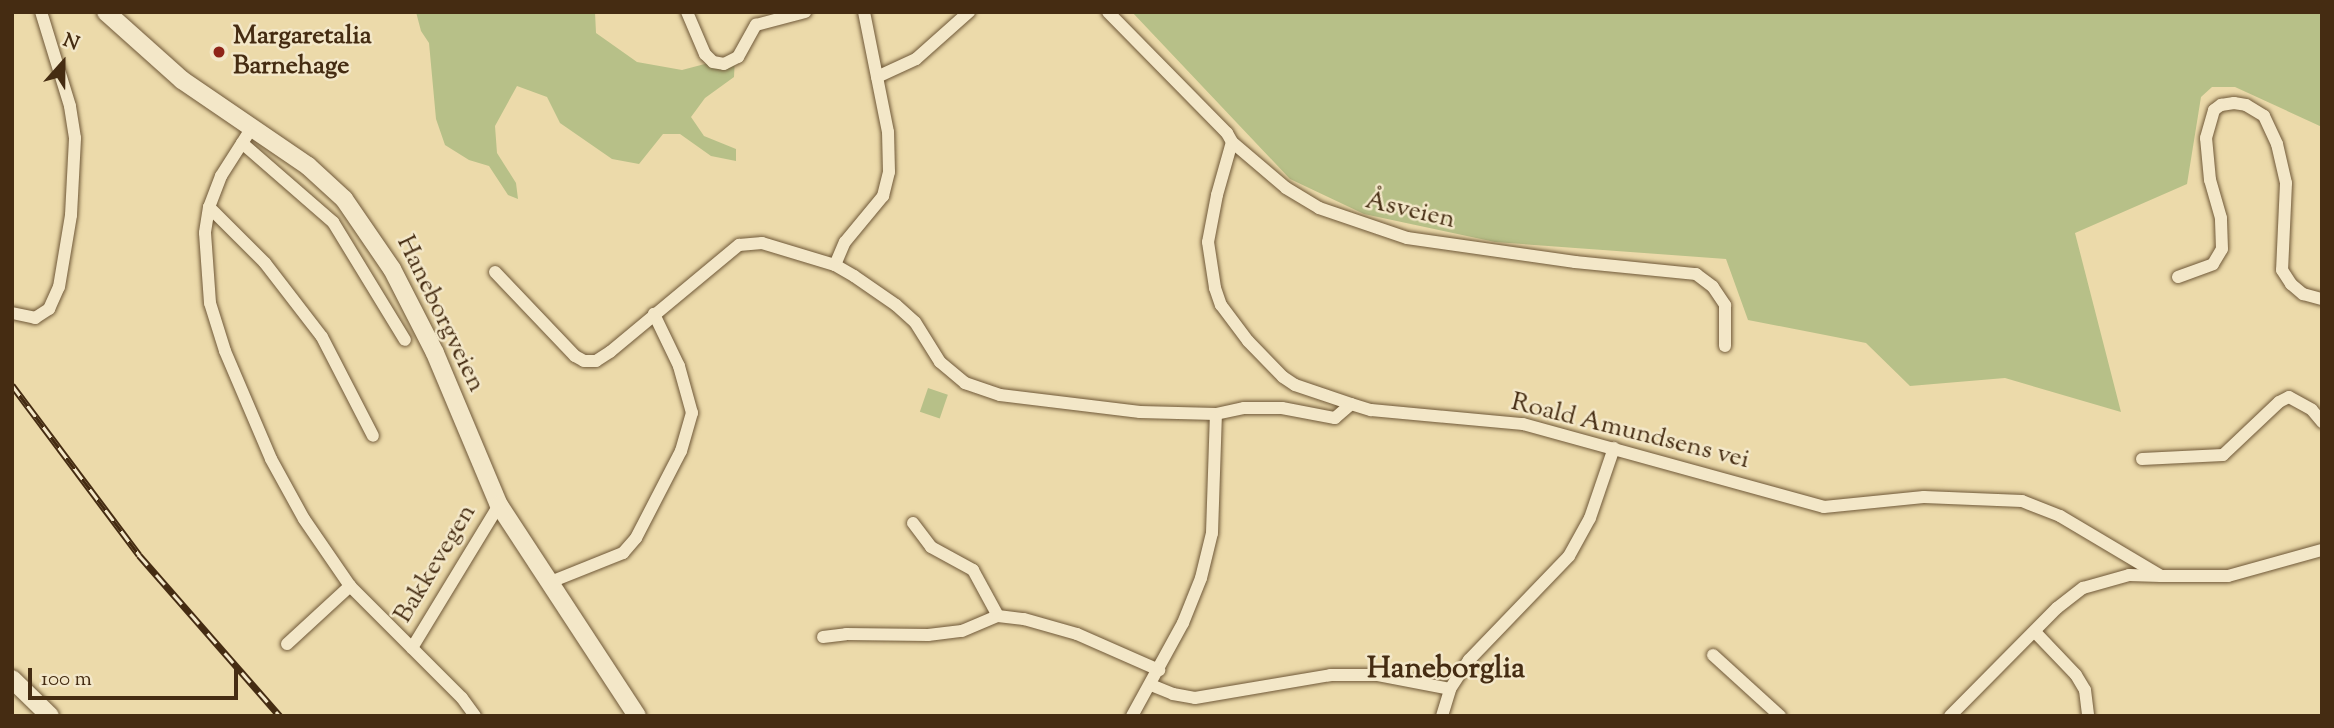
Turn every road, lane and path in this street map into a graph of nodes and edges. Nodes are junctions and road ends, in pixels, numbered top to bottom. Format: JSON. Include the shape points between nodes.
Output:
{"nodes":[{"id":1,"x":41,"y":12,"type":"edge"},
{"id":2,"x":106,"y":12,"type":"edge"},
{"id":3,"x":687,"y":12,"type":"edge"},
{"id":4,"x":805,"y":12,"type":"edge"},
{"id":5,"x":864,"y":12,"type":"edge"},
{"id":6,"x":969,"y":12,"type":"edge"},
{"id":7,"x":1108,"y":12,"type":"edge"},
{"id":8,"x":877,"y":77,"type":"junction"},
{"id":9,"x":246,"y":136,"type":"junction"},
{"id":10,"x":1232,"y":142,"type":"junction"},
{"id":11,"x":209,"y":207,"type":"junction"},
{"id":12,"x":835,"y":265,"type":"junction"},
{"id":13,"x":495,"y":272,"type":"dead end"},
{"id":14,"x":2178,"y":277,"type":"dead end"},
{"id":15,"x":2322,"y":299,"type":"edge"},
{"id":16,"x":12,"y":313,"type":"edge"},
{"id":17,"x":654,"y":314,"type":"junction"},
{"id":18,"x":405,"y":340,"type":"dead end"},
{"id":19,"x":1725,"y":346,"type":"dead end"},
{"id":20,"x":1351,"y":404,"type":"junction"},
{"id":21,"x":1216,"y":414,"type":"junction"},
{"id":22,"x":2322,"y":422,"type":"edge"},
{"id":23,"x":373,"y":436,"type":"dead end"},
{"id":24,"x":1614,"y":448,"type":"junction"},
{"id":25,"x":2142,"y":459,"type":"dead end"},
{"id":26,"x":499,"y":505,"type":"junction"},
{"id":27,"x":913,"y":523,"type":"dead end"},
{"id":28,"x":2322,"y":550,"type":"edge"},
{"id":29,"x":2159,"y":574,"type":"junction"},
{"id":30,"x":548,"y":583,"type":"junction"},
{"id":31,"x":350,"y":586,"type":"junction"},
{"id":32,"x":998,"y":616,"type":"junction"},
{"id":33,"x":2035,"y":632,"type":"junction"},
{"id":34,"x":824,"y":637,"type":"dead end"},
{"id":35,"x":287,"y":644,"type":"dead end"},
{"id":36,"x":412,"y":648,"type":"junction"},
{"id":37,"x":1713,"y":654,"type":"dead end"},
{"id":38,"x":1159,"y":670,"type":"junction"},
{"id":39,"x":12,"y":679,"type":"edge"},
{"id":40,"x":1151,"y":685,"type":"junction"},
{"id":41,"x":12,"y":688,"type":"edge"},
{"id":42,"x":1450,"y":689,"type":"junction"},
{"id":43,"x":48,"y":714,"type":"edge"},
{"id":44,"x":475,"y":716,"type":"edge"},
{"id":45,"x":638,"y":716,"type":"edge"},
{"id":46,"x":1132,"y":716,"type":"edge"},
{"id":47,"x":1442,"y":716,"type":"edge"},
{"id":48,"x":1780,"y":716,"type":"edge"},
{"id":49,"x":1950,"y":716,"type":"edge"},
{"id":50,"x":2088,"y":716,"type":"edge"}],
"edges":[{"from":1,"to":16,"type":"street","via":[[70,106],[75,138],[71,215],[60,287],[50,309],[35,318]]},
{"from":2,"to":9,"type":"street","name":"Haneborgveien"},
{"from":3,"to":4,"type":"street","via":[[705,54],[724,64],[738,57],[756,25]]},
{"from":5,"to":8,"type":"street"},
{"from":6,"to":8,"type":"street","via":[[916,59]]},
{"from":7,"to":10,"type":"street","name":"Åsveien"},
{"from":8,"to":12,"type":"street","via":[[890,150],[888,181],[877,204],[845,242]]},
{"from":9,"to":11,"type":"street","via":[[221,176]]},
{"from":9,"to":18,"type":"street","via":[[333,222]]},
{"from":9,"to":26,"type":"street","name":"Haneborgveien","via":[[328,182],[376,243],[435,353]]},
{"from":10,"to":19,"type":"street","name":"Åsveien","via":[[1286,188],[1319,208],[1408,238],[1696,274],[1713,287],[1725,305]]},
{"from":10,"to":20,"type":"street","name":"Roald Amundsens vei","via":[[1208,242],[1221,305],[1283,377]]},
{"from":11,"to":23,"type":"street","via":[[265,263],[322,337]]},
{"from":11,"to":31,"type":"street","via":[[208,291],[225,351],[271,459],[304,519]]},
{"from":12,"to":17,"type":"street","via":[[762,243],[739,245]]},
{"from":12,"to":21,"type":"street","via":[[896,305],[915,322],[940,362],[979,389],[1140,412]]},
{"from":13,"to":17,"type":"street","via":[[584,361],[596,361],[610,352]]},
{"from":14,"to":15,"type":"street","via":[[2213,264],[2222,250],[2221,218],[2210,180],[2206,138],[2214,110],[2234,103],[2264,116],[2277,144],[2286,183],[2283,270],[2303,294]]},
{"from":17,"to":30,"type":"street","via":[[679,366],[692,413],[681,451],[636,538],[623,552]]},
{"from":20,"to":21,"type":"street","via":[[1335,418],[1282,408]]},
{"from":20,"to":24,"type":"street","name":"Roald Amundsens vei","via":[[1371,410],[1523,424]]},
{"from":21,"to":38,"type":"street","via":[[1208,556]]},
{"from":22,"to":25,"type":"street","via":[[2312,410],[2289,397],[2223,455]]},
{"from":24,"to":29,"type":"street","name":"Roald Amundsens vei","via":[[1824,507],[1924,497],[2022,501],[2060,516]]},
{"from":24,"to":42,"type":"street","via":[[1590,518],[1569,555],[1469,660]]},
{"from":26,"to":30,"type":"street","name":"Haneborgveien"},
{"from":26,"to":36,"type":"street","name":"Bakkevegen"},
{"from":27,"to":32,"type":"street","via":[[931,547],[973,570]]},
{"from":28,"to":29,"type":"street","via":[[2228,576]]},
{"from":29,"to":33,"type":"street","via":[[2129,575],[2082,588]]},
{"from":30,"to":45,"type":"street","name":"Haneborgveien"},
{"from":31,"to":35,"type":"street"},
{"from":31,"to":36,"type":"street"},
{"from":32,"to":34,"type":"street","via":[[962,631]]},
{"from":32,"to":38,"type":"street","via":[[1077,634]]},
{"from":33,"to":49,"type":"street"},
{"from":33,"to":50,"type":"street","via":[[2076,675],[2085,690]]},
{"from":36,"to":44,"type":"street"},
{"from":37,"to":48,"type":"street"},
{"from":38,"to":40,"type":"street"},
{"from":39,"to":43,"type":"street"},
{"from":40,"to":42,"type":"street","via":[[1195,698],[1331,675],[1366,675]]},
{"from":40,"to":46,"type":"street"},
{"from":41,"to":43,"type":"street"},
{"from":42,"to":47,"type":"street"}]}
